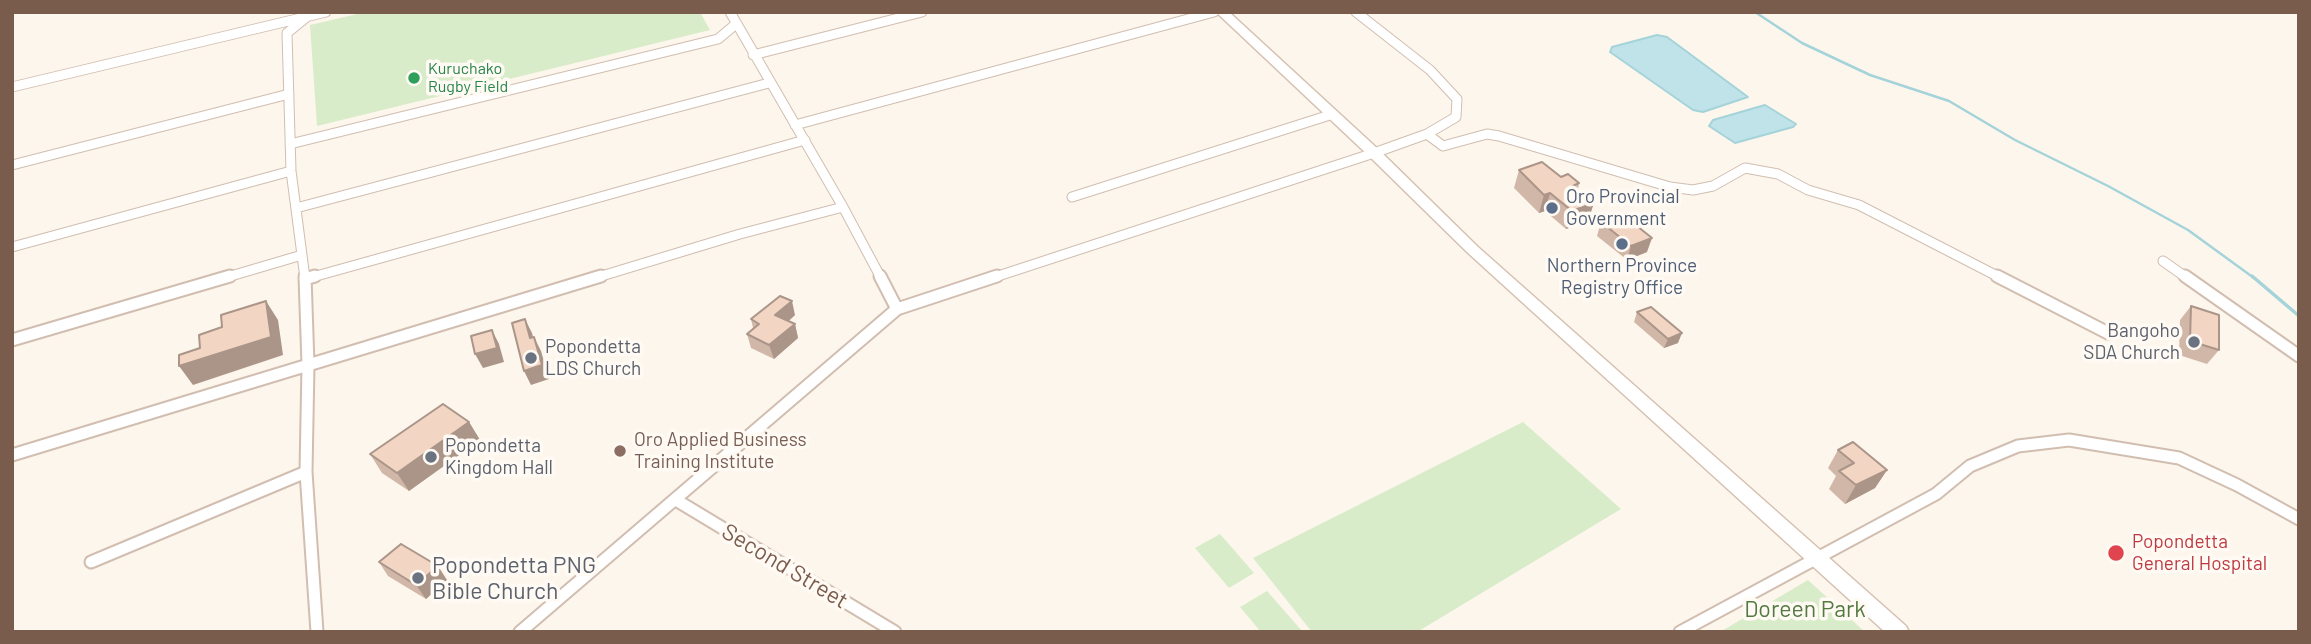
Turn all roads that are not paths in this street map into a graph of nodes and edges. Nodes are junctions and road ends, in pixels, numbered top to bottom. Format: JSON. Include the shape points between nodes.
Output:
{"nodes":[{"id":1,"x":326,"y":12,"type":"edge"},
{"id":2,"x":922,"y":12,"type":"edge"},
{"id":3,"x":1214,"y":12,"type":"edge"},
{"id":4,"x":1222,"y":12,"type":"edge"},
{"id":5,"x":1356,"y":12,"type":"edge"},
{"id":6,"x":304,"y":14,"type":"edge"},
{"id":7,"x":735,"y":17,"type":"edge"},
{"id":8,"x":718,"y":39,"type":"junction"},
{"id":9,"x":747,"y":42,"type":"junction"},
{"id":10,"x":753,"y":55,"type":"junction"},
{"id":11,"x":769,"y":83,"type":"junction"},
{"id":12,"x":12,"y":87,"type":"edge"},
{"id":13,"x":289,"y":94,"type":"junction"},
{"id":14,"x":1332,"y":114,"type":"junction"},
{"id":15,"x":796,"y":125,"type":"junction"},
{"id":16,"x":1427,"y":134,"type":"junction"},
{"id":17,"x":804,"y":140,"type":"junction"},
{"id":18,"x":290,"y":144,"type":"junction"},
{"id":19,"x":1374,"y":153,"type":"junction"},
{"id":20,"x":12,"y":165,"type":"edge"},
{"id":21,"x":291,"y":171,"type":"junction"},
{"id":22,"x":1072,"y":197,"type":"dead end"},
{"id":23,"x":843,"y":207,"type":"junction"},
{"id":24,"x":296,"y":208,"type":"junction"},
{"id":25,"x":12,"y":247,"type":"edge"},
{"id":26,"x":302,"y":255,"type":"junction"},
{"id":27,"x":2163,"y":261,"type":"dead end"},
{"id":28,"x":305,"y":279,"type":"junction"},
{"id":29,"x":897,"y":309,"type":"junction"},
{"id":30,"x":2108,"y":333,"type":"dead end"},
{"id":31,"x":12,"y":340,"type":"edge"},
{"id":32,"x":2299,"y":356,"type":"edge"},
{"id":33,"x":309,"y":365,"type":"junction"},
{"id":34,"x":12,"y":455,"type":"edge"},
{"id":35,"x":306,"y":472,"type":"junction"},
{"id":36,"x":676,"y":500,"type":"junction"},
{"id":37,"x":2299,"y":519,"type":"edge"},
{"id":38,"x":1817,"y":559,"type":"junction"},
{"id":39,"x":92,"y":562,"type":"dead end"},
{"id":40,"x":317,"y":632,"type":"edge"},
{"id":41,"x":520,"y":632,"type":"edge"},
{"id":42,"x":895,"y":632,"type":"edge"},
{"id":43,"x":1680,"y":632,"type":"edge"},
{"id":44,"x":1899,"y":632,"type":"edge"}],
"edges":[{"from":1,"to":6,"type":"street"},
{"from":2,"to":10,"type":"street"},
{"from":3,"to":15,"type":"street"},
{"from":4,"to":14,"type":"main road"},
{"from":5,"to":16,"type":"street","via":[[1430,70],[1457,99],[1457,117]]},
{"from":6,"to":12,"type":"street"},
{"from":6,"to":13,"type":"street","via":[[287,33]]},
{"from":7,"to":8,"type":"street"},
{"from":7,"to":9,"type":"street"},
{"from":8,"to":9,"type":"street"},
{"from":8,"to":18,"type":"street"},
{"from":9,"to":10,"type":"street"},
{"from":10,"to":11,"type":"street"},
{"from":11,"to":15,"type":"street"},
{"from":11,"to":24,"type":"street"},
{"from":13,"to":18,"type":"street"},
{"from":13,"to":20,"type":"street"},
{"from":14,"to":19,"type":"main road"},
{"from":14,"to":22,"type":"street"},
{"from":15,"to":17,"type":"street"},
{"from":16,"to":19,"type":"street"},
{"from":16,"to":30,"type":"street","via":[[1443,146],[1487,134],[1499,136],[1693,190],[1713,186],[1745,168],[1778,174],[1808,190],[1859,205]]},
{"from":17,"to":23,"type":"street"},
{"from":17,"to":28,"type":"street"},
{"from":18,"to":21,"type":"street"},
{"from":19,"to":29,"type":"street"},
{"from":19,"to":38,"type":"main road","via":[[1473,250]]},
{"from":21,"to":24,"type":"street"},
{"from":21,"to":25,"type":"street"},
{"from":23,"to":29,"type":"street"},
{"from":23,"to":33,"type":"street"},
{"from":24,"to":26,"type":"street"},
{"from":26,"to":28,"type":"street"},
{"from":26,"to":31,"type":"street"},
{"from":27,"to":32,"type":"street"},
{"from":28,"to":33,"type":"street"},
{"from":29,"to":36,"type":"street"},
{"from":33,"to":34,"type":"street"},
{"from":33,"to":35,"type":"street"},
{"from":35,"to":39,"type":"street"},
{"from":35,"to":40,"type":"street"},
{"from":36,"to":41,"type":"street"},
{"from":36,"to":42,"type":"street","name":"Second Street"},
{"from":37,"to":38,"type":"street","via":[[2179,458],[2069,440],[2018,446],[1970,466],[1936,494]]},
{"from":38,"to":43,"type":"street"},
{"from":38,"to":44,"type":"main road"}]}
